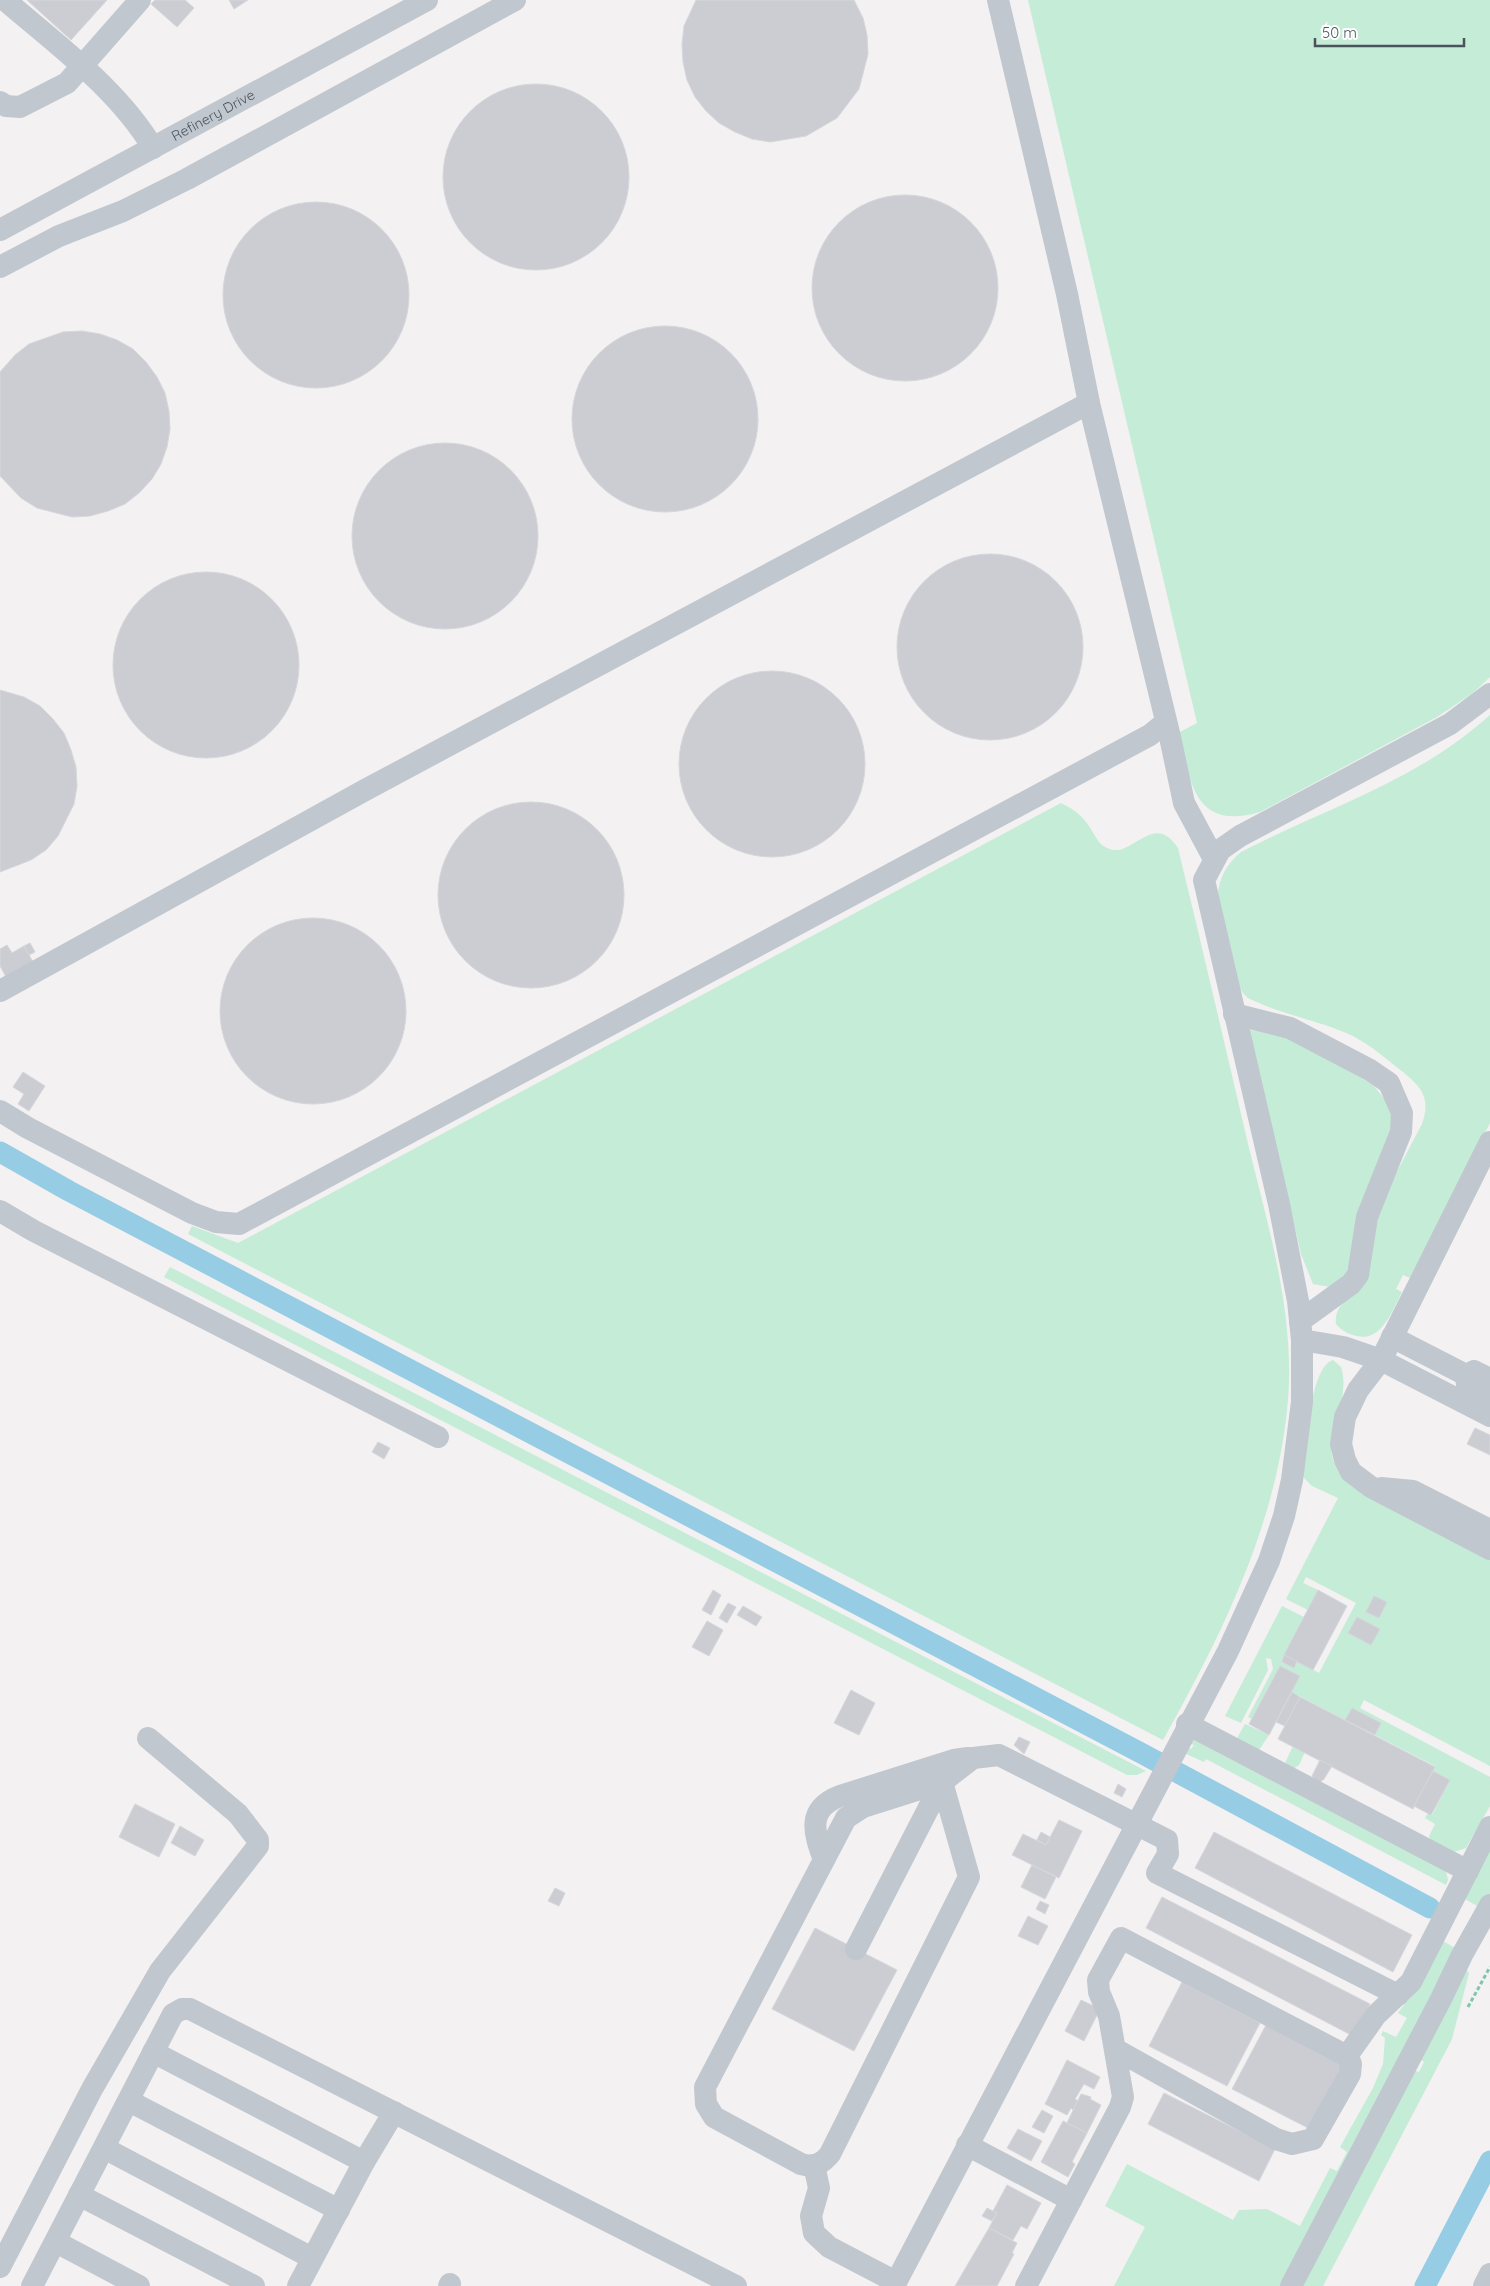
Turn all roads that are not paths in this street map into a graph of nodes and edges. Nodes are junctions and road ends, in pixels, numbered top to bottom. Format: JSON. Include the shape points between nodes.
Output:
{"nodes":[{"id":1,"x":5,"y":0,"type":"edge"},
{"id":2,"x":140,"y":0,"type":"edge"},
{"id":3,"x":427,"y":0,"type":"edge"},
{"id":4,"x":515,"y":0,"type":"edge"},
{"id":5,"x":998,"y":0,"type":"edge"},
{"id":6,"x":82,"y":66,"type":"junction"},
{"id":7,"x":0,"y":102,"type":"edge"},
{"id":8,"x":153,"y":148,"type":"junction"},
{"id":9,"x":0,"y":230,"type":"edge"},
{"id":10,"x":0,"y":268,"type":"edge"},
{"id":11,"x":1089,"y":403,"type":"junction"},
{"id":12,"x":1490,"y":694,"type":"edge"},
{"id":13,"x":1166,"y":722,"type":"junction"},
{"id":14,"x":1214,"y":859,"type":"junction"},
{"id":15,"x":0,"y":991,"type":"edge"},
{"id":16,"x":1234,"y":1014,"type":"junction"},
{"id":17,"x":0,"y":1110,"type":"edge"},
{"id":18,"x":1490,"y":1142,"type":"edge"},
{"id":19,"x":0,"y":1211,"type":"edge"},
{"id":20,"x":1301,"y":1331,"type":"junction"},
{"id":21,"x":1392,"y":1337,"type":"junction"},
{"id":22,"x":1381,"y":1360,"type":"junction"},
{"id":23,"x":1466,"y":1375,"type":"junction"},
{"id":24,"x":1490,"y":1379,"type":"edge"},
{"id":25,"x":1490,"y":1397,"type":"edge"},
{"id":26,"x":1490,"y":1416,"type":"edge"},
{"id":27,"x":438,"y":1437,"type":"dead end"},
{"id":28,"x":1371,"y":1487,"type":"junction"},
{"id":29,"x":1490,"y":1530,"type":"edge"},
{"id":30,"x":1490,"y":1549,"type":"edge"},
{"id":31,"x":1187,"y":1724,"type":"junction"},
{"id":32,"x":148,"y":1738,"type":"dead end"},
{"id":33,"x":973,"y":1758,"type":"junction"},
{"id":34,"x":942,"y":1782,"type":"junction"},
{"id":35,"x":1135,"y":1824,"type":"junction"},
{"id":36,"x":1490,"y":1827,"type":"edge"},
{"id":37,"x":824,"y":1860,"type":"junction"},
{"id":38,"x":1468,"y":1871,"type":"junction"},
{"id":39,"x":1488,"y":1908,"type":"edge"},
{"id":40,"x":856,"y":1949,"type":"dead end"},
{"id":41,"x":1398,"y":1995,"type":"junction"},
{"id":42,"x":1115,"y":2049,"type":"junction"},
{"id":43,"x":154,"y":2052,"type":"junction"},
{"id":44,"x":1347,"y":2056,"type":"junction"},
{"id":45,"x":129,"y":2101,"type":"junction"},
{"id":46,"x":394,"y":2112,"type":"junction"},
{"id":47,"x":967,"y":2145,"type":"junction"},
{"id":48,"x":104,"y":2148,"type":"junction"},
{"id":49,"x":364,"y":2162,"type":"junction"},
{"id":50,"x":814,"y":2165,"type":"junction"},
{"id":51,"x":80,"y":2195,"type":"junction"},
{"id":52,"x":1071,"y":2200,"type":"junction"},
{"id":53,"x":339,"y":2210,"type":"junction"},
{"id":54,"x":56,"y":2242,"type":"junction"},
{"id":55,"x":312,"y":2258,"type":"junction"},
{"id":56,"x":0,"y":2268,"type":"edge"},
{"id":57,"x":1490,"y":2274,"type":"edge"},
{"id":58,"x":895,"y":2284,"type":"edge"},
{"id":59,"x":32,"y":2286,"type":"edge"},
{"id":60,"x":139,"y":2286,"type":"edge"},
{"id":61,"x":254,"y":2286,"type":"edge"},
{"id":62,"x":298,"y":2286,"type":"edge"},
{"id":63,"x":736,"y":2286,"type":"edge"},
{"id":64,"x":1026,"y":2286,"type":"edge"},
{"id":65,"x":1291,"y":2286,"type":"edge"},
{"id":66,"x":1484,"y":2286,"type":"edge"}],
"edges":[{"from":1,"to":6,"type":"street"},
{"from":2,"to":6,"type":"street"},
{"from":3,"to":8,"type":"street","name":"Refinery Drive"},
{"from":4,"to":10,"type":"street","via":[[187,179],[123,211],[59,236]]},
{"from":5,"to":11,"type":"street","via":[[1067,294]]},
{"from":6,"to":7,"type":"street","via":[[67,83],[26,105],[13,108]]},
{"from":6,"to":8,"type":"street","via":[[141,128]]},
{"from":8,"to":9,"type":"street","name":"Refinery Drive"},
{"from":11,"to":13,"type":"street"},
{"from":11,"to":15,"type":"street","via":[[376,784]]},
{"from":12,"to":14,"type":"street","via":[[1450,724],[1240,836],[1220,850]]},
{"from":13,"to":14,"type":"street","via":[[1184,803]]},
{"from":13,"to":17,"type":"street","via":[[1141,739],[239,1224],[216,1222],[192,1213],[28,1128]]},
{"from":14,"to":16,"type":"street","via":[[1204,886]]},
{"from":16,"to":20,"type":"street","via":[[1279,1204]]},
{"from":16,"to":20,"type":"street","via":[[1290,1028],[1370,1070],[1389,1083],[1402,1113],[1401,1132],[1367,1217],[1358,1275]]},
{"from":18,"to":21,"type":"street"},
{"from":19,"to":27,"type":"street"},
{"from":20,"to":22,"type":"street"},
{"from":20,"to":31,"type":"street","via":[[1302,1402],[1284,1516],[1252,1602]]},
{"from":21,"to":22,"type":"street"},
{"from":21,"to":23,"type":"street"},
{"from":22,"to":26,"type":"street"},
{"from":22,"to":28,"type":"street","via":[[1358,1390],[1345,1417],[1341,1444],[1351,1472]]},
{"from":23,"to":24,"type":"street","via":[[1474,1371]]},
{"from":23,"to":25,"type":"street","via":[[1467,1385]]},
{"from":28,"to":29,"type":"street","via":[[1413,1490]]},
{"from":28,"to":30,"type":"street"},
{"from":31,"to":35,"type":"street"},
{"from":31,"to":38,"type":"street"},
{"from":32,"to":56,"type":"street","via":[[238,1814],[258,1840],[258,1846],[160,1971],[92,2089]]},
{"from":33,"to":34,"type":"street"},
{"from":33,"to":35,"type":"street","via":[[990,1754],[1005,1756]]},
{"from":33,"to":37,"type":"street","via":[[954,1760],[840,1796],[825,1804],[814,1827]]},
{"from":34,"to":37,"type":"street","via":[[852,1812]]},
{"from":34,"to":40,"type":"street"},
{"from":34,"to":50,"type":"street","via":[[969,1876],[830,2154],[820,2164]]},
{"from":35,"to":41,"type":"street","via":[[1167,1840],[1168,1854],[1157,1873]]},
{"from":35,"to":47,"type":"street"},
{"from":36,"to":38,"type":"street"},
{"from":37,"to":50,"type":"street","via":[[708,2078],[704,2096],[709,2111],[720,2121],[801,2164]]},
{"from":38,"to":41,"type":"street","via":[[1411,1982]]},
{"from":39,"to":65,"type":"street"},
{"from":41,"to":44,"type":"street","via":[[1376,2016]]},
{"from":42,"to":44,"type":"street","via":[[1276,2139],[1292,2144],[1313,2139],[1350,2074],[1351,2064]]},
{"from":42,"to":44,"type":"street","via":[[1109,2016],[1098,1992],[1098,1980],[1121,1938]]},
{"from":42,"to":52,"type":"street","via":[[1123,2097]]},
{"from":43,"to":45,"type":"street"},
{"from":43,"to":46,"type":"street","via":[[173,2014],[190,2009]]},
{"from":43,"to":49,"type":"street"},
{"from":45,"to":48,"type":"street"},
{"from":45,"to":53,"type":"street"},
{"from":46,"to":49,"type":"street"},
{"from":46,"to":63,"type":"street"},
{"from":47,"to":52,"type":"street"},
{"from":47,"to":58,"type":"street"},
{"from":48,"to":51,"type":"street"},
{"from":48,"to":55,"type":"street"},
{"from":49,"to":53,"type":"street"},
{"from":50,"to":58,"type":"street","via":[[819,2188],[811,2216],[814,2233],[829,2247]]},
{"from":51,"to":54,"type":"street"},
{"from":51,"to":61,"type":"street"},
{"from":52,"to":64,"type":"street"},
{"from":53,"to":55,"type":"street"},
{"from":54,"to":59,"type":"street"},
{"from":54,"to":60,"type":"street"},
{"from":55,"to":62,"type":"street"},
{"from":57,"to":66,"type":"street"}]}
